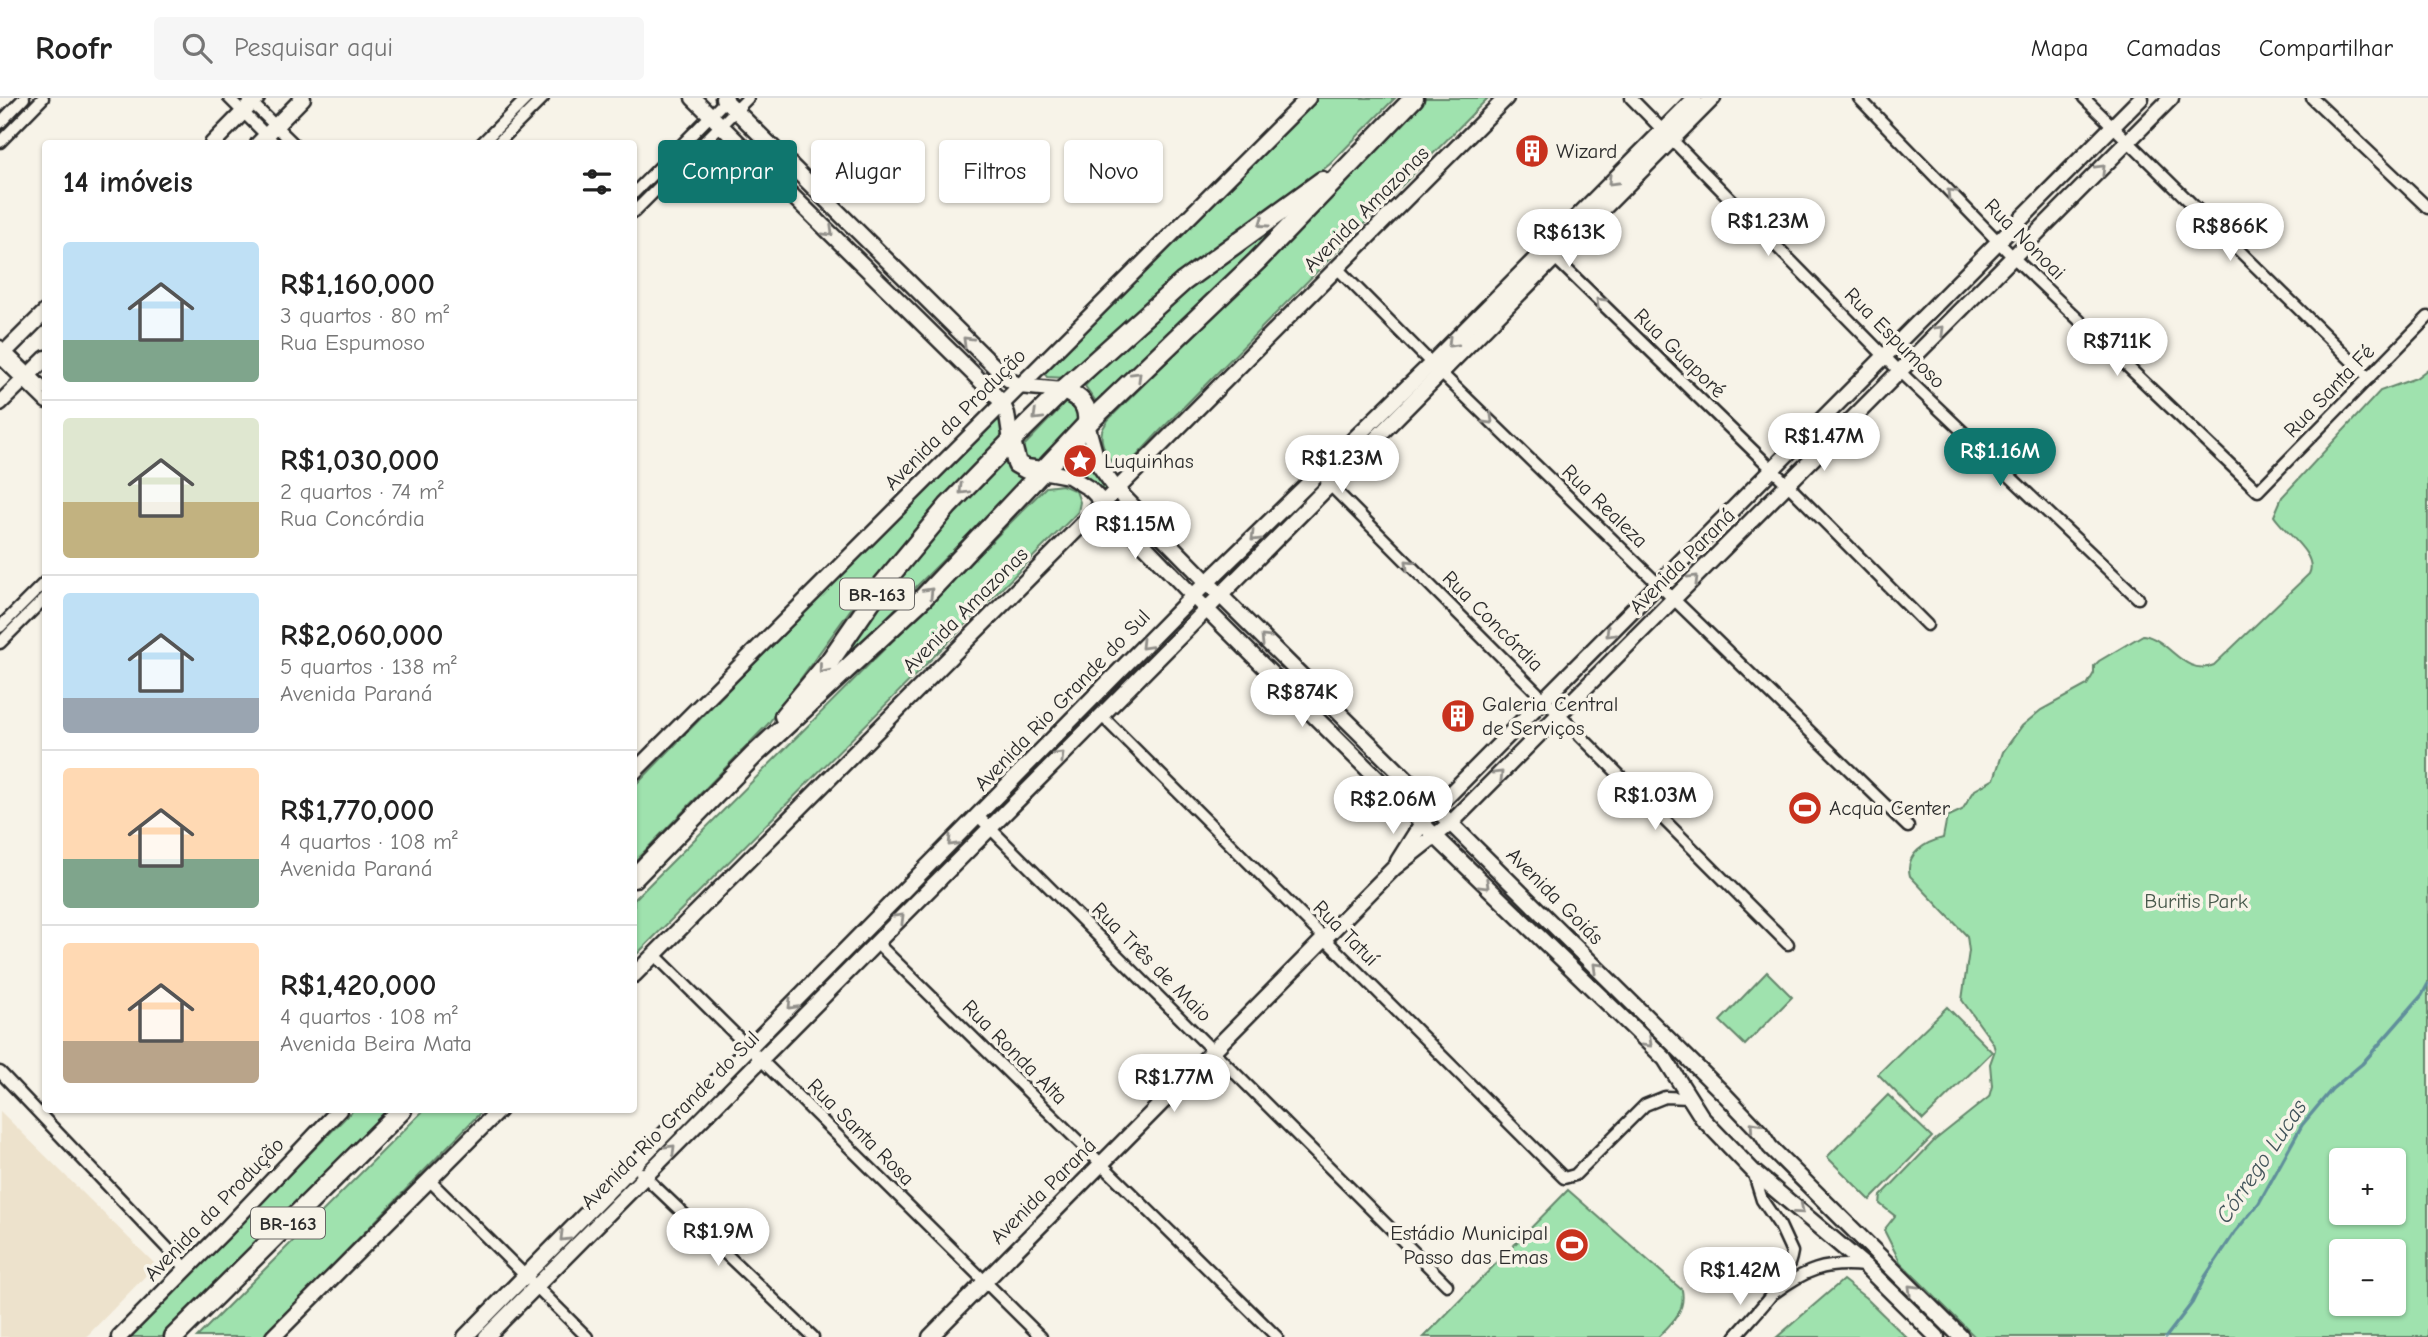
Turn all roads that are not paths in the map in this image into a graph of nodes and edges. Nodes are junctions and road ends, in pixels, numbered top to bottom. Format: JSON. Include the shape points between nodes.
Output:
{"nodes":[{"id":1,"x":24,"y":98,"type":"edge"},
{"id":2,"x":43,"y":98,"type":"edge"},
{"id":3,"x":229,"y":98,"type":"edge"},
{"id":4,"x":303,"y":98,"type":"edge"},
{"id":5,"x":527,"y":98,"type":"edge"},
{"id":6,"x":542,"y":98,"type":"edge"},
{"id":7,"x":693,"y":98,"type":"edge"},
{"id":8,"x":748,"y":98,"type":"edge"},
{"id":9,"x":1308,"y":98,"type":"edge"},
{"id":10,"x":1414,"y":98,"type":"edge"},
{"id":11,"x":1506,"y":98,"type":"edge"},
{"id":12,"x":1630,"y":98,"type":"edge"},
{"id":13,"x":1695,"y":98,"type":"edge"},
{"id":14,"x":1713,"y":98,"type":"edge"},
{"id":15,"x":1859,"y":98,"type":"edge"},
{"id":16,"x":2084,"y":98,"type":"edge"},
{"id":17,"x":2141,"y":98,"type":"edge"},
{"id":18,"x":2171,"y":98,"type":"edge"},
{"id":19,"x":2312,"y":98,"type":"edge"},
{"id":20,"x":728,"y":102,"type":"edge"},
{"id":21,"x":250,"y":103,"type":"edge"},
{"id":22,"x":716,"y":120,"type":"junction"},
{"id":23,"x":0,"y":123,"type":"edge"},
{"id":24,"x":2113,"y":127,"type":"junction"},
{"id":25,"x":1668,"y":135,"type":"junction"},
{"id":26,"x":269,"y":137,"type":"edge"},
{"id":27,"x":216,"y":140,"type":"edge"},
{"id":28,"x":485,"y":140,"type":"edge"},
{"id":29,"x":501,"y":140,"type":"edge"},
{"id":30,"x":0,"y":142,"type":"edge"},
{"id":31,"x":2127,"y":142,"type":"junction"},
{"id":32,"x":1359,"y":155,"type":"junction"},
{"id":33,"x":637,"y":190,"type":"edge"},
{"id":34,"x":2428,"y":208,"type":"edge"},
{"id":35,"x":637,"y":209,"type":"edge"},
{"id":36,"x":1999,"y":241,"type":"junction"},
{"id":37,"x":2013,"y":257,"type":"junction"},
{"id":38,"x":1555,"y":258,"type":"junction"},
{"id":39,"x":1337,"y":268,"type":"junction"},
{"id":40,"x":42,"y":315,"type":"edge"},
{"id":41,"x":2428,"y":317,"type":"edge"},
{"id":42,"x":1,"y":353,"type":"edge"},
{"id":43,"x":1885,"y":356,"type":"junction"},
{"id":44,"x":42,"y":362,"type":"edge"},
{"id":45,"x":1436,"y":367,"type":"junction"},
{"id":46,"x":1899,"y":371,"type":"junction"},
{"id":47,"x":26,"y":377,"type":"junction"},
{"id":48,"x":2369,"y":378,"type":"junction"},
{"id":49,"x":1019,"y":386,"type":"junction"},
{"id":50,"x":42,"y":387,"type":"edge"},
{"id":51,"x":1063,"y":390,"type":"junction"},
{"id":52,"x":42,"y":398,"type":"edge"},
{"id":53,"x":1002,"y":402,"type":"junction"},
{"id":54,"x":0,"y":403,"type":"edge"},
{"id":55,"x":1087,"y":424,"type":"junction"},
{"id":56,"x":1011,"y":441,"type":"junction"},
{"id":57,"x":1772,"y":469,"type":"junction"},
{"id":58,"x":1042,"y":471,"type":"junction"},
{"id":59,"x":1324,"y":479,"type":"junction"},
{"id":60,"x":1787,"y":485,"type":"junction"},
{"id":61,"x":1116,"y":489,"type":"junction"},
{"id":62,"x":2258,"y":491,"type":"joint"},
{"id":63,"x":1103,"y":501,"type":"junction"},
{"id":64,"x":1208,"y":583,"type":"junction"},
{"id":65,"x":1658,"y":584,"type":"junction"},
{"id":66,"x":42,"y":585,"type":"edge"},
{"id":67,"x":1193,"y":596,"type":"junction"},
{"id":68,"x":1222,"y":596,"type":"junction"},
{"id":69,"x":2138,"y":598,"type":"dead end"},
{"id":70,"x":1672,"y":600,"type":"junction"},
{"id":71,"x":42,"y":601,"type":"edge"},
{"id":72,"x":1208,"y":610,"type":"junction"},
{"id":73,"x":1927,"y":625,"type":"dead end"},
{"id":74,"x":0,"y":627,"type":"edge"},
{"id":75,"x":0,"y":643,"type":"edge"},
{"id":76,"x":1544,"y":699,"type":"junction"},
{"id":77,"x":1559,"y":714,"type":"junction"},
{"id":78,"x":1101,"y":715,"type":"junction"},
{"id":79,"x":754,"y":755,"type":"junction"},
{"id":80,"x":637,"y":769,"type":"edge"},
{"id":81,"x":1436,"y":808,"type":"junction"},
{"id":82,"x":978,"y":816,"type":"junction"},
{"id":83,"x":1422,"y":823,"type":"junction"},
{"id":84,"x":1451,"y":823,"type":"junction"},
{"id":85,"x":1908,"y":827,"type":"dead end"},
{"id":86,"x":989,"y":828,"type":"junction"},
{"id":87,"x":1436,"y":837,"type":"junction"},
{"id":88,"x":1394,"y":868,"type":"junction"},
{"id":89,"x":637,"y":875,"type":"edge"},
{"id":90,"x":1324,"y":938,"type":"junction"},
{"id":91,"x":876,"y":942,"type":"junction"},
{"id":92,"x":1788,"y":944,"type":"dead end"},
{"id":93,"x":654,"y":954,"type":"junction"},
{"id":94,"x":637,"y":972,"type":"edge"},
{"id":95,"x":1213,"y":1050,"type":"junction"},
{"id":96,"x":755,"y":1053,"type":"junction"},
{"id":97,"x":0,"y":1072,"type":"edge"},
{"id":98,"x":1715,"y":1084,"type":"junction"},
{"id":99,"x":1689,"y":1098,"type":"junction"},
{"id":100,"x":336,"y":1113,"type":"edge"},
{"id":101,"x":399,"y":1113,"type":"edge"},
{"id":102,"x":496,"y":1113,"type":"edge"},
{"id":103,"x":1770,"y":1146,"type":"junction"},
{"id":104,"x":1101,"y":1163,"type":"junction"},
{"id":105,"x":1750,"y":1167,"type":"junction"},
{"id":106,"x":639,"y":1171,"type":"junction"},
{"id":107,"x":429,"y":1180,"type":"junction"},
{"id":108,"x":1866,"y":1266,"type":"junction"},
{"id":109,"x":186,"y":1268,"type":"junction"},
{"id":110,"x":530,"y":1281,"type":"junction"},
{"id":111,"x":984,"y":1281,"type":"junction"},
{"id":112,"x":1447,"y":1285,"type":"dead end"},
{"id":113,"x":1769,"y":1298,"type":"junction"},
{"id":114,"x":119,"y":1337,"type":"edge"},
{"id":115,"x":174,"y":1337,"type":"edge"},
{"id":116,"x":273,"y":1337,"type":"edge"},
{"id":117,"x":465,"y":1337,"type":"edge"},
{"id":118,"x":486,"y":1337,"type":"edge"},
{"id":119,"x":587,"y":1337,"type":"edge"},
{"id":120,"x":813,"y":1337,"type":"edge"},
{"id":121,"x":930,"y":1337,"type":"edge"},
{"id":122,"x":1041,"y":1337,"type":"edge"},
{"id":123,"x":1277,"y":1337,"type":"edge"},
{"id":124,"x":1735,"y":1337,"type":"edge"},
{"id":125,"x":1937,"y":1337,"type":"edge"},
{"id":126,"x":1961,"y":1337,"type":"edge"}],
"edges":[{"from":1,"to":23,"type":"street"},
{"from":2,"to":30,"type":"street"},
{"from":3,"to":21,"type":"street"},
{"from":4,"to":26,"type":"street"},
{"from":5,"to":28,"type":"street"},
{"from":6,"to":29,"type":"street"},
{"from":7,"to":22,"type":"street"},
{"from":8,"to":20,"type":"street"},
{"from":9,"to":49,"type":"street","name":"Avenida da Produção"},
{"from":10,"to":32,"type":"highway","number":"BR-163"},
{"from":11,"to":39,"type":"street","name":"Avenida Amazonas"},
{"from":12,"to":25,"type":"street","name":"Rua Espumoso"},
{"from":13,"to":25,"type":"street","name":"Avenida Rio Grande do Sul"},
{"from":14,"to":25,"type":"street","name":"Avenida Rio Grande do Sul"},
{"from":36,"to":15,"type":"street","name":"Rua Nonoai","one_way":true},
{"from":16,"to":24,"type":"street"},
{"from":17,"to":24,"type":"street","name":"Avenida Paraná"},
{"from":18,"to":31,"type":"street","name":"Avenida Paraná"},
{"from":19,"to":34,"type":"street"},
{"from":20,"to":22,"type":"street"},
{"from":49,"to":20,"type":"street","one_way":true,"via":[[993,367]]},
{"from":21,"to":26,"type":"street"},
{"from":21,"to":27,"type":"street"},
{"from":22,"to":33,"type":"street"},
{"from":22,"to":35,"type":"street"},
{"from":22,"to":53,"type":"street","one_way":true},
{"from":24,"to":31,"type":"street"},
{"from":24,"to":36,"type":"street","name":"Avenida Paraná"},
{"from":25,"to":38,"type":"street","name":"Avenida Rio Grande do Sul"},
{"from":25,"to":43,"type":"street","name":"Rua Espumoso"},
{"from":25,"to":45,"type":"street","name":"Avenida Rio Grande do Sul","one_way":true},
{"from":37,"to":31,"type":"street","name":"Avenida Paraná","one_way":true},
{"from":31,"to":48,"type":"street"},
{"from":32,"to":51,"type":"highway","number":"BR-163","one_way":true,"via":[[1183,282]]},
{"from":55,"to":32,"type":"highway","number":"BR-163","one_way":true,"via":[[1257,261]]},
{"from":36,"to":37,"type":"street","name":"Rua Nonoai"},
{"from":36,"to":43,"type":"street","name":"Avenida Paraná"},
{"from":46,"to":37,"type":"street","name":"Avenida Paraná","one_way":true},
{"from":37,"to":62,"type":"street","name":"Rua Nonoai"},
{"from":38,"to":45,"type":"street","name":"Avenida Rio Grande do Sul"},
{"from":57,"to":38,"type":"street","name":"Rua Guaporé","one_way":true},
{"from":39,"to":45,"type":"street","name":"Rua Realeza"},
{"from":39,"to":61,"type":"street","name":"Avenida Amazonas"},
{"from":40,"to":42,"type":"street"},
{"from":41,"to":48,"type":"street","name":"Rua Santa Fé"},
{"from":42,"to":47,"type":"street"},
{"from":43,"to":46,"type":"street","name":"Rua Espumoso"},
{"from":43,"to":57,"type":"street","name":"Avenida Paraná"},
{"from":44,"to":47,"type":"street"},
{"from":45,"to":59,"type":"street","name":"Avenida Rio Grande do Sul"},
{"from":45,"to":65,"type":"street","name":"Rua Realeza","one_way":true},
{"from":46,"to":60,"type":"street","name":"Avenida Paraná"},
{"from":46,"to":69,"type":"street","name":"Rua Espumoso"},
{"from":47,"to":50,"type":"street"},
{"from":47,"to":52,"type":"street"},
{"from":47,"to":54,"type":"street"},
{"from":48,"to":62,"type":"street","name":"Rua Santa Fé"},
{"from":49,"to":51,"type":"street"},
{"from":49,"to":53,"type":"street","name":"Avenida da Produção"},
{"from":51,"to":55,"type":"highway","via":[[1084,403]]},
{"from":51,"to":56,"type":"highway","number":"BR-163","one_way":true},
{"from":53,"to":56,"type":"street"},
{"from":53,"to":80,"type":"street","name":"Avenida da Produção"},
{"from":55,"to":58,"type":"highway","number":"BR-163"},
{"from":55,"to":61,"type":"street","name":"Avenida Goiás","via":[[1098,464]]},
{"from":56,"to":58,"type":"highway","via":[[1017,464]]},
{"from":56,"to":79,"type":"highway","number":"BR-163","one_way":true,"via":[[948,506],[883,584],[829,663]]},
{"from":57,"to":60,"type":"street","name":"Rua Guaporé"},
{"from":57,"to":65,"type":"street","name":"Avenida Paraná"},
{"from":58,"to":63,"type":"street","name":"Avenida Goiás","via":[[1069,477]]},
{"from":79,"to":58,"type":"highway","number":"BR-163","one_way":true,"via":[[923,598]]},
{"from":59,"to":64,"type":"street","name":"Avenida Rio Grande do Sul","one_way":true},
{"from":59,"to":68,"type":"street","name":"Avenida Rio Grande do Sul"},
{"from":76,"to":59,"type":"street","name":"Rua Concórdia","one_way":true},
{"from":70,"to":60,"type":"street","name":"Avenida Paraná","one_way":true},
{"from":60,"to":73,"type":"street","name":"Rua Guaporé"},
{"from":61,"to":63,"type":"street","name":"Avenida Amazonas"},
{"from":61,"to":64,"type":"street","name":"Avenida Goiás"},
{"from":63,"to":67,"type":"street","name":"Avenida Goiás"},
{"from":63,"to":93,"type":"street","name":"Avenida Amazonas"},
{"from":64,"to":67,"type":"street","name":"Avenida Rio Grande do Sul"},
{"from":64,"to":68,"type":"street","name":"Avenida Goiás"},
{"from":65,"to":70,"type":"street","name":"Rua Realeza"},
{"from":65,"to":76,"type":"street","name":"Avenida Paraná","one_way":true},
{"from":66,"to":74,"type":"street"},
{"from":67,"to":72,"type":"street","name":"Avenida Goiás"},
{"from":67,"to":82,"type":"street","name":"Avenida Rio Grande do Sul","one_way":true},
{"from":68,"to":72,"type":"street","name":"Avenida Rio Grande do Sul"},
{"from":81,"to":68,"type":"street","name":"Avenida Goiás","one_way":true},
{"from":70,"to":77,"type":"street","name":"Avenida Paraná"},
{"from":70,"to":85,"type":"street","name":"Rua Realeza"},
{"from":71,"to":75,"type":"street"},
{"from":72,"to":78,"type":"street","name":"Avenida Rio Grande do Sul"},
{"from":72,"to":83,"type":"street","name":"Avenida Goiás"},
{"from":76,"to":77,"type":"street","name":"Rua Concórdia"},
{"from":76,"to":81,"type":"street","name":"Avenida Paraná"},
{"from":84,"to":77,"type":"street","name":"Avenida Paraná","one_way":true},
{"from":77,"to":92,"type":"street","name":"Rua Concórdia"},
{"from":86,"to":78,"type":"street","name":"Avenida Rio Grande do Sul","one_way":true},
{"from":78,"to":90,"type":"street","name":"Rua Tatuí"},
{"from":79,"to":89,"type":"highway","number":"BR-163"},
{"from":81,"to":83,"type":"street","name":"Avenida Paraná"},
{"from":81,"to":84,"type":"street","name":"Avenida Goiás"},
{"from":82,"to":86,"type":"street","name":"Rua Três de Maio"},
{"from":82,"to":96,"type":"street","name":"Avenida Rio Grande do Sul","one_way":true},
{"from":83,"to":87,"type":"street","name":"Avenida Goiás"},
{"from":83,"to":88,"type":"street","name":"Avenida Paraná"},
{"from":84,"to":87,"type":"street","name":"Avenida Paraná"},
{"from":98,"to":84,"type":"street","name":"Avenida Goiás","one_way":true},
{"from":91,"to":86,"type":"street","name":"Avenida Rio Grande do Sul","one_way":true},
{"from":86,"to":95,"type":"street","name":"Rua Três de Maio"},
{"from":87,"to":88,"type":"street","name":"Avenida Paraná"},
{"from":87,"to":99,"type":"street","name":"Avenida Goiás","one_way":true,"via":[[1665,1059]]},
{"from":88,"to":90,"type":"street","name":"Avenida Paraná"},
{"from":90,"to":95,"type":"street","name":"Avenida Paraná"},
{"from":90,"to":99,"type":"street","name":"Rua Tatuí","via":[[1564,1178],[1575,1175],[1645,1105],[1665,1097]]},
{"from":91,"to":96,"type":"street","name":"Avenida Rio Grande do Sul"},
{"from":91,"to":104,"type":"street","name":"Rua Ronda Alta"},
{"from":93,"to":94,"type":"street","name":"Avenida Amazonas"},
{"from":93,"to":96,"type":"street","name":"Rua Santa Rosa"},
{"from":95,"to":104,"type":"street","name":"Avenida Paraná"},
{"from":95,"to":112,"type":"street","name":"Rua Três de Maio"},
{"from":96,"to":106,"type":"street","name":"Avenida Rio Grande do Sul"},
{"from":96,"to":111,"type":"street","name":"Rua Santa Rosa"},
{"from":97,"to":109,"type":"street"},
{"from":98,"to":99,"type":"street","via":[[1696,1089]]},
{"from":103,"to":98,"type":"street","name":"Avenida Goiás","one_way":true},
{"from":99,"to":105,"type":"street","name":"Avenida Goiás"},
{"from":100,"to":109,"type":"street","name":"Avenida da Produção"},
{"from":101,"to":115,"type":"highway","number":"BR-163"},
{"from":102,"to":107,"type":"street"},
{"from":103,"to":105,"type":"street"},
{"from":126,"to":103,"type":"street","name":"Avenida Goiás","one_way":true},
{"from":104,"to":111,"type":"street","name":"Avenida Paraná"},
{"from":104,"to":123,"type":"street","name":"Rua Ronda Alta"},
{"from":105,"to":108,"type":"street","name":"Avenida Goiás","one_way":true},
{"from":105,"to":113,"type":"street","via":[[1762,1200],[1792,1252]]},
{"from":106,"to":110,"type":"street","name":"Avenida Rio Grande do Sul"},
{"from":106,"to":120,"type":"street"},
{"from":107,"to":110,"type":"street"},
{"from":107,"to":116,"type":"street"},
{"from":108,"to":113,"type":"street","via":[[1819,1267]]},
{"from":108,"to":125,"type":"street","name":"Avenida Goiás"},
{"from":109,"to":114,"type":"street","name":"Avenida da Produção"},
{"from":110,"to":117,"type":"street","name":"Avenida Rio Grande do Sul"},
{"from":110,"to":118,"type":"street","name":"Avenida Rio Grande do Sul"},
{"from":110,"to":119,"type":"street"},
{"from":111,"to":121,"type":"street","name":"Avenida Paraná"},
{"from":111,"to":122,"type":"street","name":"Rua Santa Rosa"},
{"from":113,"to":124,"type":"street"}]}
